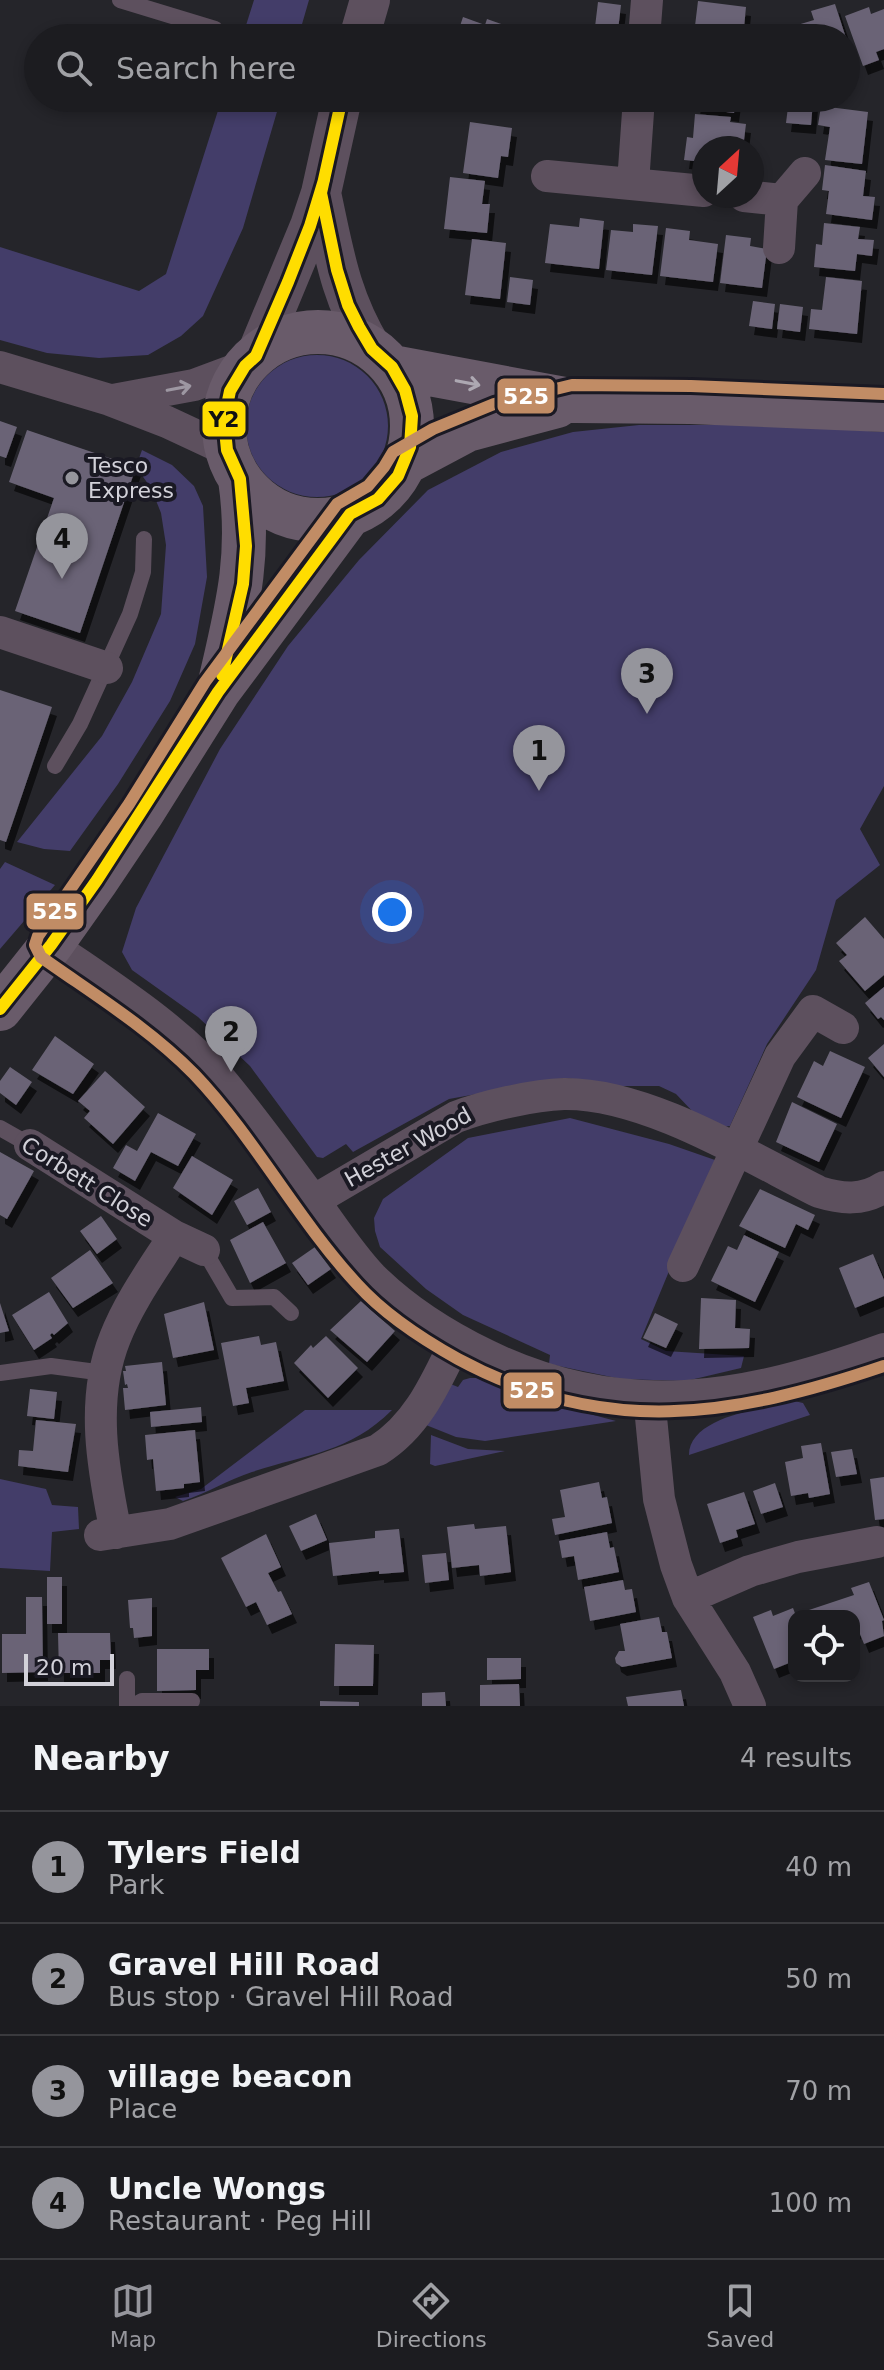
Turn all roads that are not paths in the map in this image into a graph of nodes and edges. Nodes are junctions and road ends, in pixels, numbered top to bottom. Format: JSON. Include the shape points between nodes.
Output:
{"nodes":[{"id":1,"x":120,"y":0,"type":"edge"},
{"id":2,"x":370,"y":0,"type":"edge"},
{"id":3,"x":647,"y":0,"type":"edge"},
{"id":4,"x":199,"y":24,"type":"edge"},
{"id":5,"x":363,"y":24,"type":"edge"},
{"id":6,"x":645,"y":24,"type":"edge"},
{"id":7,"x":339,"y":112,"type":"edge"},
{"id":8,"x":638,"y":112,"type":"edge"},
{"id":9,"x":805,"y":173,"type":"dead end"},
{"id":10,"x":547,"y":176,"type":"dead end"},
{"id":11,"x":633,"y":183,"type":"junction"},
{"id":12,"x":692,"y":190,"type":"edge"},
{"id":13,"x":321,"y":193,"type":"junction"},
{"id":14,"x":764,"y":198,"type":"edge"},
{"id":15,"x":782,"y":200,"type":"junction"},
{"id":16,"x":779,"y":248,"type":"dead end"},
{"id":17,"x":382,"y":358,"type":"junction"},
{"id":18,"x":250,"y":361,"type":"junction"},
{"id":19,"x":0,"y":367,"type":"edge"},
{"id":20,"x":110,"y":400,"type":"junction"},
{"id":21,"x":575,"y":401,"type":"junction"},
{"id":22,"x":884,"y":410,"type":"edge"},
{"id":23,"x":403,"y":464,"type":"junction"},
{"id":24,"x":233,"y":465,"type":"junction"},
{"id":25,"x":350,"y":514,"type":"junction"},
{"id":26,"x":144,"y":539,"type":"dead end"},
{"id":27,"x":0,"y":632,"type":"edge"},
{"id":28,"x":107,"y":668,"type":"junction"},
{"id":29,"x":218,"y":692,"type":"junction"},
{"id":30,"x":55,"y":766,"type":"dead end"},
{"id":31,"x":51,"y":945,"type":"junction"},
{"id":32,"x":0,"y":1009,"type":"edge"},
{"id":33,"x":843,"y":1028,"type":"dead end"},
{"id":34,"x":0,"y":1128,"type":"edge"},
{"id":35,"x":30,"y":1145,"type":"joint"},
{"id":36,"x":736,"y":1150,"type":"junction"},
{"id":37,"x":880,"y":1199,"type":"edge"},
{"id":38,"x":313,"y":1201,"type":"junction"},
{"id":39,"x":174,"y":1236,"type":"junction"},
{"id":40,"x":204,"y":1250,"type":"joint"},
{"id":41,"x":683,"y":1266,"type":"dead end"},
{"id":42,"x":291,"y":1313,"type":"dead end"},
{"id":43,"x":456,"y":1341,"type":"junction"},
{"id":44,"x":884,"y":1349,"type":"edge"},
{"id":45,"x":0,"y":1373,"type":"edge"},
{"id":46,"x":104,"y":1373,"type":"junction"},
{"id":47,"x":649,"y":1397,"type":"junction"},
{"id":48,"x":861,"y":1537,"type":"dead end"},
{"id":49,"x":688,"y":1598,"type":"junction"},
{"id":50,"x":127,"y":1679,"type":"dead end"},
{"id":51,"x":192,"y":1701,"type":"dead end"},
{"id":52,"x":127,"y":1706,"type":"edge"},
{"id":53,"x":133,"y":1706,"type":"edge"},
{"id":54,"x":750,"y":1706,"type":"edge"}],
"edges":[{"from":1,"to":4,"type":"lane"},
{"from":2,"to":5,"type":"street"},
{"from":3,"to":6,"type":"street"},
{"from":7,"to":13,"type":"street"},
{"from":8,"to":11,"type":"street"},
{"from":9,"to":15,"type":"street"},
{"from":10,"to":11,"type":"street"},
{"from":11,"to":12,"type":"street"},
{"from":13,"to":17,"type":"street","via":[[348,305]]},
{"from":13,"to":18,"type":"street","via":[[292,272]]},
{"from":14,"to":15,"type":"street"},
{"from":15,"to":16,"type":"street"},
{"from":17,"to":18,"type":"main road","via":[[348,337],[322,332],[293,335]]},
{"from":17,"to":21,"type":"main road","one_way":true},
{"from":17,"to":23,"type":"main road","via":[[405,390],[412,416]]},
{"from":20,"to":18,"type":"street","one_way":true,"via":[[194,385]]},
{"from":18,"to":24,"type":"main road","via":[[230,391],[224,420]]},
{"from":19,"to":20,"type":"street"},
{"from":20,"to":24,"type":"street","via":[[159,418]]},
{"from":21,"to":22,"type":"main road"},
{"from":21,"to":23,"type":"main road","via":[[467,430]]},
{"from":23,"to":25,"type":"main road","via":[[378,499]]},
{"from":24,"to":25,"type":"main road","via":[[262,501],[289,516],[320,520]]},
{"from":24,"to":29,"type":"main road","via":[[245,524],[243,584]]},
{"from":25,"to":29,"type":"main road"},
{"from":26,"to":28,"type":"lane","via":[[143,572]]},
{"from":27,"to":28,"type":"street"},
{"from":28,"to":30,"type":"lane"},
{"from":29,"to":31,"type":"main road"},
{"from":31,"to":32,"type":"main road"},
{"from":31,"to":38,"type":"street","via":[[186,1045],[220,1080]]},
{"from":33,"to":36,"type":"street","via":[[813,1011],[801,1023]]},
{"from":34,"to":35,"type":"lane","name":"Corbett Close"},
{"from":35,"to":39,"type":"street","name":"Corbett Close"},
{"from":36,"to":37,"type":"street","name":"Hester Wood","via":[[819,1192]]},
{"from":36,"to":38,"type":"street","name":"Hester Wood","via":[[656,1114],[614,1101],[561,1094],[456,1117]]},
{"from":36,"to":41,"type":"street"},
{"from":38,"to":43,"type":"street","via":[[373,1278]]},
{"from":39,"to":40,"type":"street","name":"Corbett Close"},
{"from":39,"to":46,"type":"street","name":"Corbett Close","via":[[128,1310]]},
{"from":40,"to":42,"type":"lane","name":"Corbett Close","via":[[232,1298],[274,1297]]},
{"from":43,"to":46,"type":"street","name":"Corbett Close","via":[[411,1423],[378,1450],[170,1524],[108,1534],[101,1426]]},
{"from":43,"to":47,"type":"street","via":[[572,1388]]},
{"from":44,"to":47,"type":"street","via":[[746,1390]]},
{"from":45,"to":46,"type":"lane","via":[[51,1366]]},
{"from":47,"to":49,"type":"street","via":[[659,1499]]},
{"from":48,"to":49,"type":"street","via":[[750,1571]]},
{"from":49,"to":54,"type":"street"},
{"from":50,"to":52,"type":"lane"},
{"from":51,"to":53,"type":"lane","via":[[142,1701]]}]}
